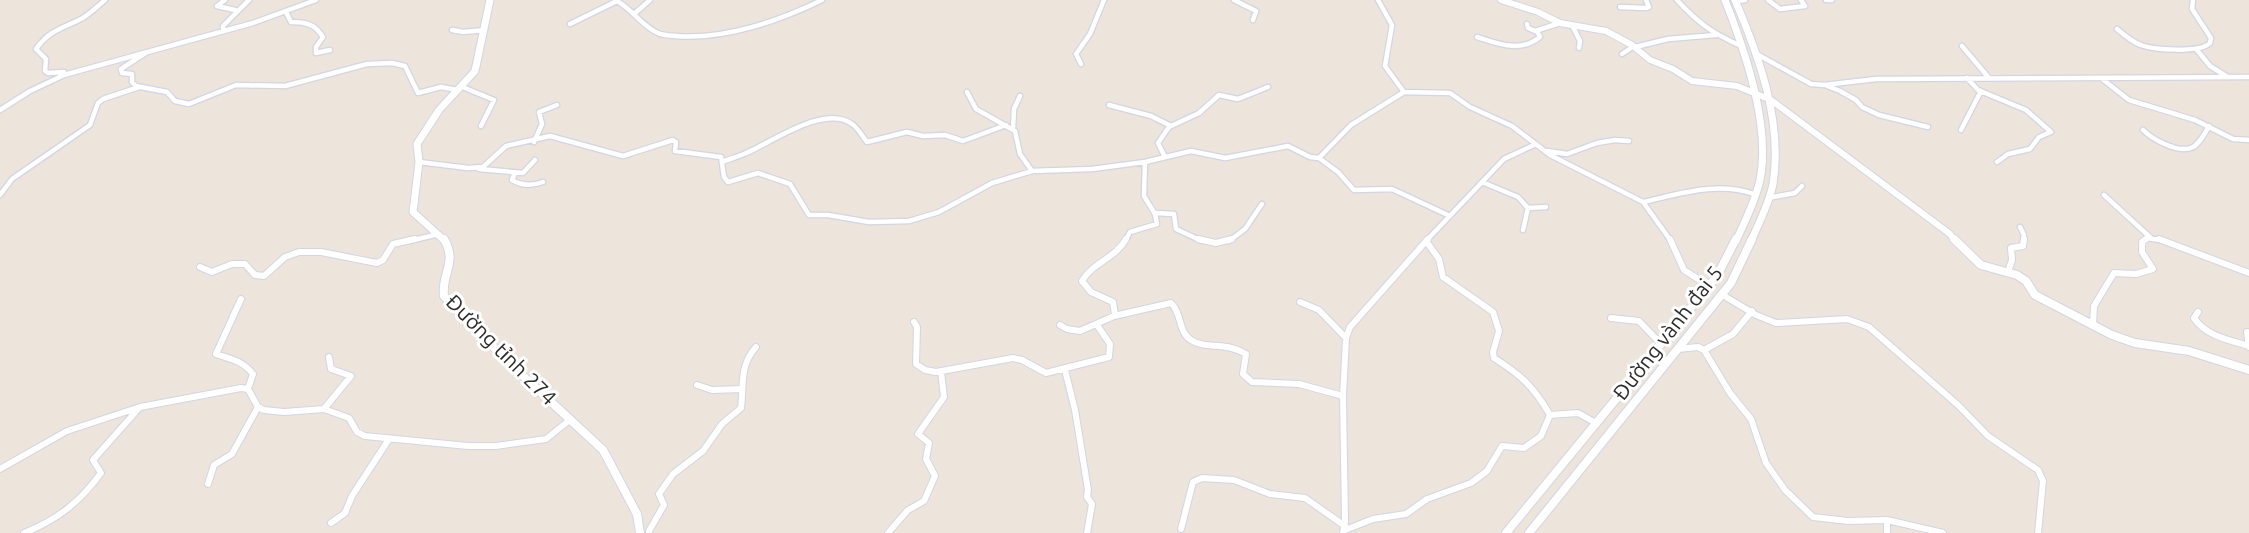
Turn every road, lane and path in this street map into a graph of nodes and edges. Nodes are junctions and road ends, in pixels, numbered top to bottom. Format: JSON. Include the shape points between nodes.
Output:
{"nodes":[{"id":1,"x":105,"y":0,"type":"edge"},
{"id":2,"x":225,"y":0,"type":"edge"},
{"id":3,"x":249,"y":0,"type":"edge"},
{"id":4,"x":316,"y":0,"type":"edge"},
{"id":5,"x":490,"y":0,"type":"edge"},
{"id":6,"x":616,"y":0,"type":"edge"},
{"id":7,"x":650,"y":0,"type":"edge"},
{"id":8,"x":822,"y":0,"type":"edge"},
{"id":9,"x":1104,"y":0,"type":"edge"},
{"id":10,"x":1234,"y":0,"type":"edge"},
{"id":11,"x":1378,"y":0,"type":"edge"},
{"id":12,"x":1501,"y":0,"type":"edge"},
{"id":13,"x":1646,"y":0,"type":"edge"},
{"id":14,"x":1677,"y":0,"type":"edge"},
{"id":15,"x":1725,"y":0,"type":"edge"},
{"id":16,"x":1736,"y":0,"type":"edge"},
{"id":17,"x":1745,"y":0,"type":"edge"},
{"id":18,"x":1768,"y":0,"type":"edge"},
{"id":19,"x":1801,"y":0,"type":"edge"},
{"id":20,"x":1826,"y":0,"type":"edge"},
{"id":21,"x":1832,"y":0,"type":"edge"},
{"id":22,"x":2193,"y":0,"type":"edge"},
{"id":23,"x":1620,"y":7,"type":"dead end"},
{"id":24,"x":235,"y":10,"type":"junction"},
{"id":25,"x":286,"y":12,"type":"junction"},
{"id":26,"x":634,"y":14,"type":"junction"},
{"id":27,"x":1253,"y":20,"type":"dead end"},
{"id":28,"x":1560,"y":23,"type":"junction"},
{"id":29,"x":570,"y":24,"type":"dead end"},
{"id":30,"x":1527,"y":24,"type":"dead end"},
{"id":31,"x":1572,"y":25,"type":"junction"},
{"id":32,"x":2117,"y":29,"type":"dead end"},
{"id":33,"x":452,"y":30,"type":"dead end"},
{"id":34,"x":485,"y":30,"type":"junction"},
{"id":35,"x":1537,"y":30,"type":"junction"},
{"id":36,"x":223,"y":31,"type":"junction"},
{"id":37,"x":1716,"y":35,"type":"junction"},
{"id":38,"x":1477,"y":37,"type":"dead end"},
{"id":39,"x":1741,"y":46,"type":"junction"},
{"id":40,"x":1962,"y":46,"type":"dead end"},
{"id":41,"x":1634,"y":47,"type":"junction"},
{"id":42,"x":1579,"y":48,"type":"dead end"},
{"id":43,"x":330,"y":50,"type":"dead end"},
{"id":44,"x":2197,"y":50,"type":"junction"},
{"id":45,"x":147,"y":52,"type":"junction"},
{"id":46,"x":1754,"y":52,"type":"junction"},
{"id":47,"x":1622,"y":54,"type":"dead end"},
{"id":48,"x":1082,"y":64,"type":"dead end"},
{"id":49,"x":74,"y":71,"type":"junction"},
{"id":50,"x":2228,"y":77,"type":"junction"},
{"id":51,"x":2249,"y":77,"type":"edge"},
{"id":52,"x":1967,"y":78,"type":"junction"},
{"id":53,"x":1989,"y":78,"type":"junction"},
{"id":54,"x":2102,"y":78,"type":"junction"},
{"id":55,"x":1824,"y":85,"type":"junction"},
{"id":56,"x":139,"y":87,"type":"junction"},
{"id":57,"x":1268,"y":87,"type":"dead end"},
{"id":58,"x":458,"y":88,"type":"junction"},
{"id":59,"x":1981,"y":91,"type":"junction"},
{"id":60,"x":967,"y":92,"type":"dead end"},
{"id":61,"x":1404,"y":92,"type":"junction"},
{"id":62,"x":1753,"y":92,"type":"junction"},
{"id":63,"x":1020,"y":96,"type":"dead end"},
{"id":64,"x":1767,"y":98,"type":"junction"},
{"id":65,"x":557,"y":105,"type":"dead end"},
{"id":66,"x":1109,"y":105,"type":"dead end"},
{"id":67,"x":0,"y":110,"type":"edge"},
{"id":68,"x":1006,"y":125,"type":"junction"},
{"id":69,"x":482,"y":126,"type":"dead end"},
{"id":70,"x":1172,"y":126,"type":"junction"},
{"id":71,"x":2209,"y":126,"type":"junction"},
{"id":72,"x":1928,"y":127,"type":"dead end"},
{"id":73,"x":1013,"y":129,"type":"junction"},
{"id":74,"x":1961,"y":130,"type":"dead end"},
{"id":75,"x":2143,"y":130,"type":"dead end"},
{"id":76,"x":534,"y":141,"type":"junction"},
{"id":77,"x":1629,"y":141,"type":"dead end"},
{"id":78,"x":2249,"y":141,"type":"edge"},
{"id":79,"x":1536,"y":144,"type":"junction"},
{"id":80,"x":1546,"y":152,"type":"junction"},
{"id":81,"x":1165,"y":157,"type":"junction"},
{"id":82,"x":1318,"y":158,"type":"junction"},
{"id":83,"x":535,"y":160,"type":"dead end"},
{"id":84,"x":418,"y":162,"type":"junction"},
{"id":85,"x":722,"y":162,"type":"junction"},
{"id":86,"x":1145,"y":162,"type":"junction"},
{"id":87,"x":1997,"y":162,"type":"dead end"},
{"id":88,"x":468,"y":168,"type":"junction"},
{"id":89,"x":1032,"y":171,"type":"junction"},
{"id":90,"x":515,"y":173,"type":"junction"},
{"id":91,"x":543,"y":182,"type":"dead end"},
{"id":92,"x":1482,"y":182,"type":"junction"},
{"id":93,"x":1802,"y":186,"type":"dead end"},
{"id":94,"x":1754,"y":194,"type":"junction"},
{"id":95,"x":0,"y":195,"type":"edge"},
{"id":96,"x":2104,"y":195,"type":"dead end"},
{"id":97,"x":1768,"y":198,"type":"junction"},
{"id":98,"x":1643,"y":202,"type":"junction"},
{"id":99,"x":1262,"y":204,"type":"dead end"},
{"id":100,"x":1546,"y":207,"type":"dead end"},
{"id":101,"x":1528,"y":208,"type":"junction"},
{"id":102,"x":1156,"y":213,"type":"junction"},
{"id":103,"x":1450,"y":216,"type":"junction"},
{"id":104,"x":2020,"y":227,"type":"dead end"},
{"id":105,"x":1523,"y":230,"type":"dead end"},
{"id":106,"x":440,"y":234,"type":"junction"},
{"id":107,"x":2151,"y":238,"type":"junction"},
{"id":108,"x":1426,"y":241,"type":"junction"},
{"id":109,"x":200,"y":267,"type":"dead end"},
{"id":110,"x":2008,"y":272,"type":"junction"},
{"id":111,"x":2249,"y":273,"type":"edge"},
{"id":112,"x":1709,"y":286,"type":"junction"},
{"id":113,"x":1722,"y":294,"type":"junction"},
{"id":114,"x":241,"y":299,"type":"dead end"},
{"id":115,"x":1300,"y":302,"type":"dead end"},
{"id":116,"x":1752,"y":311,"type":"junction"},
{"id":117,"x":2198,"y":312,"type":"dead end"},
{"id":118,"x":1116,"y":315,"type":"junction"},
{"id":119,"x":1611,"y":318,"type":"dead end"},
{"id":120,"x":914,"y":322,"type":"dead end"},
{"id":121,"x":1060,"y":325,"type":"dead end"},
{"id":122,"x":1097,"y":325,"type":"junction"},
{"id":123,"x":2093,"y":325,"type":"junction"},
{"id":124,"x":2247,"y":332,"type":"dead end"},
{"id":125,"x":1346,"y":338,"type":"junction"},
{"id":126,"x":1661,"y":344,"type":"junction"},
{"id":127,"x":756,"y":347,"type":"dead end"},
{"id":128,"x":2249,"y":347,"type":"edge"},
{"id":129,"x":1677,"y":349,"type":"junction"},
{"id":130,"x":1704,"y":350,"type":"junction"},
{"id":131,"x":329,"y":357,"type":"dead end"},
{"id":132,"x":1065,"y":370,"type":"junction"},
{"id":133,"x":2249,"y":370,"type":"edge"},
{"id":134,"x":940,"y":372,"type":"junction"},
{"id":135,"x":697,"y":385,"type":"dead end"},
{"id":136,"x":248,"y":389,"type":"junction"},
{"id":137,"x":742,"y":389,"type":"junction"},
{"id":138,"x":1343,"y":396,"type":"junction"},
{"id":139,"x":258,"y":406,"type":"junction"},
{"id":140,"x":140,"y":407,"type":"junction"},
{"id":141,"x":324,"y":409,"type":"junction"},
{"id":142,"x":1550,"y":415,"type":"junction"},
{"id":143,"x":571,"y":419,"type":"junction"},
{"id":144,"x":1596,"y":423,"type":"junction"},
{"id":145,"x":389,"y":439,"type":"junction"},
{"id":146,"x":0,"y":469,"type":"edge"},
{"id":147,"x":208,"y":484,"type":"dead end"},
{"id":148,"x":1887,"y":520,"type":"junction"},
{"id":149,"x":331,"y":523,"type":"dead end"},
{"id":150,"x":1181,"y":529,"type":"dead end"},
{"id":151,"x":1344,"y":530,"type":"edge"},
{"id":152,"x":651,"y":532,"type":"edge"},
{"id":153,"x":24,"y":533,"type":"edge"},
{"id":154,"x":640,"y":533,"type":"edge"},
{"id":155,"x":888,"y":533,"type":"edge"},
{"id":156,"x":1087,"y":533,"type":"edge"},
{"id":157,"x":1506,"y":533,"type":"edge"},
{"id":158,"x":1529,"y":533,"type":"edge"},
{"id":159,"x":1887,"y":533,"type":"edge"},
{"id":160,"x":1943,"y":533,"type":"edge"},
{"id":161,"x":2038,"y":533,"type":"edge"}],
"edges":[{"from":1,"to":49,"type":"street","via":[[80,20],[61,26],[36,49],[46,59],[45,71]]},
{"from":2,"to":24,"type":"street","via":[[218,7]]},
{"from":3,"to":24,"type":"street"},
{"from":4,"to":25,"type":"street"},
{"from":5,"to":34,"type":"main road"},
{"from":6,"to":26,"type":"street"},
{"from":6,"to":29,"type":"street"},
{"from":7,"to":26,"type":"street"},
{"from":8,"to":26,"type":"street","via":[[800,11],[711,38],[663,35]]},
{"from":9,"to":48,"type":"street","via":[[1090,34],[1077,52]]},
{"from":10,"to":27,"type":"street","via":[[1256,11]]},
{"from":11,"to":61,"type":"street","via":[[1392,25],[1384,67]]},
{"from":12,"to":28,"type":"street"},
{"from":13,"to":23,"type":"street","via":[[1646,8]]},
{"from":14,"to":37,"type":"street","via":[[1695,21]]},
{"from":15,"to":39,"type":"main road","name":"Đường vành đai 5"},
{"from":16,"to":17,"type":"street"},
{"from":16,"to":46,"type":"main road","name":"Đường vành đai 5"},
{"from":18,"to":19,"type":"street","via":[[1783,9],[1806,6]]},
{"from":20,"to":21,"type":"street"},
{"from":22,"to":44,"type":"street","via":[[2193,9],[2212,37],[2209,47]]},
{"from":24,"to":36,"type":"street"},
{"from":25,"to":36,"type":"street"},
{"from":25,"to":43,"type":"street","via":[[291,22],[308,22],[318,28],[323,37],[316,53]]},
{"from":28,"to":31,"type":"street"},
{"from":28,"to":35,"type":"street"},
{"from":30,"to":35,"type":"street"},
{"from":31,"to":41,"type":"street","via":[[1602,29]]},
{"from":31,"to":42,"type":"street"},
{"from":32,"to":44,"type":"street","via":[[2145,47]]},
{"from":33,"to":34,"type":"street"},
{"from":34,"to":58,"type":"main road","via":[[475,71]]},
{"from":35,"to":38,"type":"street","via":[[1540,37],[1523,47]]},
{"from":36,"to":45,"type":"street"},
{"from":37,"to":39,"type":"street"},
{"from":37,"to":41,"type":"street"},
{"from":39,"to":62,"type":"main road","name":"Đường vành đai 5"},
{"from":40,"to":53,"type":"street"},
{"from":41,"to":47,"type":"street"},
{"from":41,"to":62,"type":"street","via":[[1650,60],[1692,81],[1737,86]]},
{"from":44,"to":50,"type":"street"},
{"from":45,"to":49,"type":"street"},
{"from":45,"to":56,"type":"street","via":[[121,69],[122,73],[132,74],[133,84]]},
{"from":46,"to":55,"type":"street","via":[[1805,82]]},
{"from":46,"to":64,"type":"main road","name":"Đường vành đai 5"},
{"from":49,"to":67,"type":"street"},
{"from":50,"to":51,"type":"street"},
{"from":50,"to":54,"type":"street"},
{"from":52,"to":53,"type":"street"},
{"from":52,"to":55,"type":"street"},
{"from":52,"to":59,"type":"street"},
{"from":53,"to":54,"type":"street"},
{"from":54,"to":71,"type":"street","via":[[2130,100]]},
{"from":55,"to":72,"type":"street","via":[[1879,114]]},
{"from":56,"to":58,"type":"street","via":[[167,92],[175,101],[189,104],[236,85],[285,86],[367,64],[392,63],[409,68],[410,82],[418,93],[441,87]]},
{"from":56,"to":95,"type":"street","via":[[103,99],[90,125],[25,169]]},
{"from":57,"to":70,"type":"street","via":[[1238,101],[1219,95],[1201,111]]},
{"from":58,"to":69,"type":"street","via":[[494,100]]},
{"from":58,"to":84,"type":"main road","via":[[419,138]]},
{"from":59,"to":74,"type":"street"},
{"from":59,"to":87,"type":"street","via":[[2023,107],[2051,132],[2039,137],[2030,149],[2008,154]]},
{"from":60,"to":68,"type":"street","via":[[976,109]]},
{"from":61,"to":79,"type":"street","via":[[1450,93],[1512,126]]},
{"from":61,"to":82,"type":"street","via":[[1351,125]]},
{"from":62,"to":64,"type":"street"},
{"from":62,"to":94,"type":"main road","name":"Đường vành đai 5","via":[[1761,133],[1760,179]]},
{"from":63,"to":73,"type":"street","via":[[1014,109]]},
{"from":64,"to":97,"type":"main road","name":"Đường vành đai 5","via":[[1774,135],[1773,184]]},
{"from":64,"to":110,"type":"street","via":[[1950,234],[1981,265]]},
{"from":65,"to":76,"type":"street","via":[[539,112],[542,124]]},
{"from":66,"to":70,"type":"street"},
{"from":68,"to":73,"type":"street"},
{"from":68,"to":85,"type":"street","via":[[963,141],[945,135],[907,132],[867,142],[852,124],[832,119],[797,126]]},
{"from":70,"to":81,"type":"street","via":[[1158,143]]},
{"from":71,"to":75,"type":"street","via":[[2188,148],[2160,141]]},
{"from":71,"to":78,"type":"street","via":[[2233,139]]},
{"from":73,"to":89,"type":"street","via":[[1020,154]]},
{"from":76,"to":85,"type":"street","via":[[554,137],[622,156],[673,140],[675,151],[718,155]]},
{"from":76,"to":88,"type":"street","via":[[506,146],[488,164]]},
{"from":77,"to":80,"type":"street","via":[[1597,143],[1567,154]]},
{"from":79,"to":80,"type":"street"},
{"from":79,"to":92,"type":"street","via":[[1504,159]]},
{"from":80,"to":98,"type":"street"},
{"from":81,"to":82,"type":"street","via":[[1197,151],[1221,158],[1288,146]]},
{"from":81,"to":86,"type":"street"},
{"from":82,"to":103,"type":"street","via":[[1354,190],[1392,189]]},
{"from":83,"to":90,"type":"street","via":[[526,172]]},
{"from":84,"to":88,"type":"street"},
{"from":84,"to":106,"type":"main road","via":[[413,212]]},
{"from":85,"to":89,"type":"street","via":[[728,182],[758,173],[790,184],[809,215],[868,222],[909,221],[928,216],[992,183]]},
{"from":86,"to":89,"type":"street"},
{"from":86,"to":102,"type":"street","via":[[1141,169],[1144,196]]},
{"from":88,"to":90,"type":"street"},
{"from":90,"to":91,"type":"street","via":[[512,180],[517,183]]},
{"from":92,"to":101,"type":"street","via":[[1515,196]]},
{"from":92,"to":103,"type":"street"},
{"from":93,"to":97,"type":"street","via":[[1795,193]]},
{"from":94,"to":98,"type":"street","via":[[1719,187]]},
{"from":94,"to":112,"type":"main road","name":"Đường vành đai 5","via":[[1741,230]]},
{"from":96,"to":107,"type":"street"},
{"from":97,"to":113,"type":"main road","name":"Đường vành đai 5","via":[[1754,237]]},
{"from":98,"to":112,"type":"street","via":[[1669,237],[1684,270]]},
{"from":99,"to":102,"type":"street","via":[[1246,229],[1226,242],[1197,241],[1176,229],[1174,214]]},
{"from":100,"to":101,"type":"street"},
{"from":101,"to":105,"type":"street"},
{"from":102,"to":118,"type":"street","via":[[1156,226],[1130,232],[1122,248],[1083,277],[1091,292],[1113,302]]},
{"from":103,"to":108,"type":"street"},
{"from":104,"to":110,"type":"street","via":[[2023,246],[2011,248]]},
{"from":106,"to":109,"type":"street","via":[[395,243],[377,263],[337,253],[297,253],[264,276],[255,275],[245,264],[232,264],[212,272]]},
{"from":106,"to":143,"type":"main road","name":"Đường tỉnh 274","via":[[450,257],[444,296]]},
{"from":107,"to":111,"type":"street","via":[[2181,244],[2228,269]]},
{"from":107,"to":123,"type":"street","via":[[2144,240],[2141,248],[2153,269],[2136,274],[2114,273],[2094,306]]},
{"from":108,"to":125,"type":"street","via":[[1353,322]]},
{"from":108,"to":142,"type":"street","via":[[1441,264],[1443,277],[1493,312],[1499,332],[1492,352],[1494,358],[1536,391]]},
{"from":110,"to":123,"type":"street","via":[[2026,281],[2035,295]]},
{"from":112,"to":126,"type":"main road","name":"Đường vành đai 5"},
{"from":113,"to":116,"type":"street"},
{"from":113,"to":129,"type":"main road","name":"Đường vành đai 5"},
{"from":114,"to":136,"type":"street","via":[[216,354],[236,358],[249,368],[253,374]]},
{"from":115,"to":125,"type":"street","via":[[1319,310]]},
{"from":116,"to":130,"type":"street","via":[[1733,334]]},
{"from":116,"to":161,"type":"street","via":[[1776,323],[1844,319],[1869,327],[1988,436],[2038,470],[2043,481]]},
{"from":117,"to":128,"type":"street","via":[[2194,318],[2199,325]]},
{"from":118,"to":122,"type":"street"},
{"from":118,"to":138,"type":"street","via":[[1171,303],[1185,333],[1193,340],[1232,344],[1246,354],[1244,374],[1252,382],[1299,384]]},
{"from":119,"to":126,"type":"street","via":[[1639,321]]},
{"from":120,"to":134,"type":"street","via":[[916,364]]},
{"from":121,"to":122,"type":"street","via":[[1077,332]]},
{"from":122,"to":132,"type":"street","via":[[1112,349],[1109,357]]},
{"from":123,"to":133,"type":"street","via":[[2127,341],[2189,351]]},
{"from":124,"to":128,"type":"street"},
{"from":125,"to":138,"type":"street"},
{"from":126,"to":144,"type":"main road","name":"Đường vành đai 5"},
{"from":127,"to":137,"type":"street","via":[[742,367]]},
{"from":129,"to":130,"type":"street"},
{"from":129,"to":158,"type":"main road","name":"Đường vành đai 5"},
{"from":130,"to":148,"type":"street","via":[[1751,419],[1766,463],[1785,490],[1811,515],[1848,521]]},
{"from":131,"to":141,"type":"street","via":[[331,369],[351,376]]},
{"from":132,"to":134,"type":"street","via":[[1046,374],[1023,359],[1012,358]]},
{"from":132,"to":156,"type":"street","via":[[1076,410],[1087,499],[1092,504]]},
{"from":134,"to":155,"type":"street","via":[[944,397],[918,434],[929,443],[926,459],[935,478],[926,499],[908,510]]},
{"from":135,"to":137,"type":"street","via":[[712,390]]},
{"from":136,"to":139,"type":"street"},
{"from":136,"to":140,"type":"street"},
{"from":137,"to":152,"type":"street","via":[[738,411],[660,491],[664,505]]},
{"from":138,"to":151,"type":"street"},
{"from":139,"to":141,"type":"street","via":[[273,412]]},
{"from":139,"to":147,"type":"street","via":[[232,454],[214,465]]},
{"from":140,"to":146,"type":"street","via":[[59,434]]},
{"from":140,"to":153,"type":"street","via":[[93,460],[101,473],[75,504],[50,523]]},
{"from":141,"to":145,"type":"street","via":[[349,418],[360,435]]},
{"from":142,"to":144,"type":"street","via":[[1578,413]]},
{"from":142,"to":151,"type":"street","via":[[1541,436],[1524,448],[1502,446],[1487,471],[1471,483],[1427,498],[1406,514],[1372,519]]},
{"from":143,"to":145,"type":"street","via":[[546,439],[496,446]]},
{"from":143,"to":154,"type":"main road","name":"Đường tỉnh 274","via":[[606,454],[637,514]]},
{"from":144,"to":157,"type":"main road","name":"Đường vành đai 5"},
{"from":145,"to":149,"type":"street","via":[[345,513]]},
{"from":148,"to":159,"type":"street"},
{"from":148,"to":160,"type":"street"},
{"from":150,"to":151,"type":"street","via":[[1193,482],[1202,478],[1233,480],[1270,494],[1305,498]]},
{"from":152,"to":154,"type":"street"}]}
